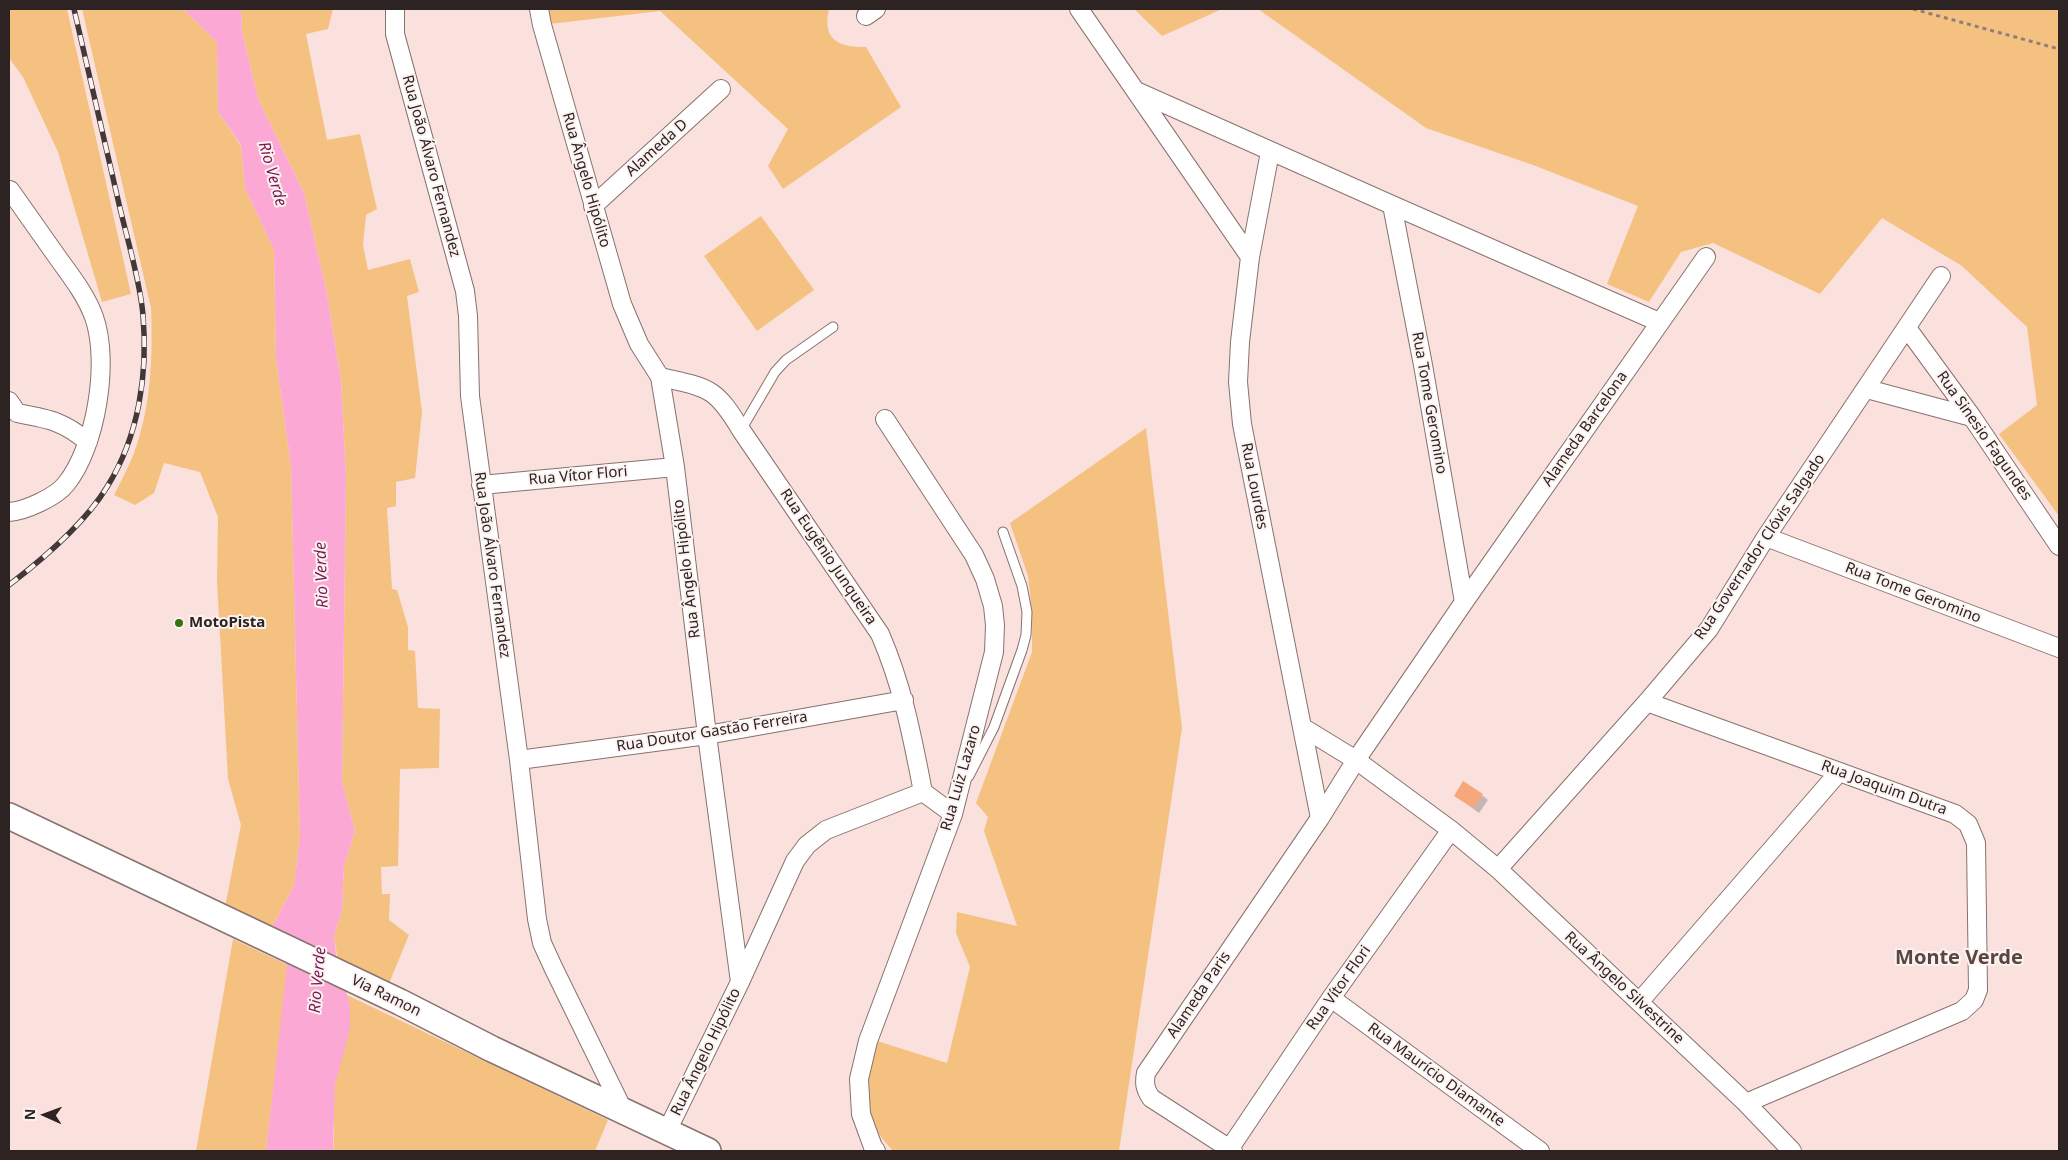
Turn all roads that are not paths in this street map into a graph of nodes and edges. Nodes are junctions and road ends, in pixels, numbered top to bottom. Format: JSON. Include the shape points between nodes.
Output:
{"nodes":[{"id":1,"x":394,"y":9,"type":"edge"},
{"id":2,"x":539,"y":9,"type":"edge"},
{"id":3,"x":1079,"y":9,"type":"edge"},
{"id":4,"x":721,"y":89,"type":"dead end"},
{"id":5,"x":1136,"y":90,"type":"junction"},
{"id":6,"x":1270,"y":152,"type":"junction"},
{"id":7,"x":10,"y":190,"type":"dead end"},
{"id":8,"x":593,"y":206,"type":"junction"},
{"id":9,"x":1392,"y":206,"type":"junction"},
{"id":10,"x":1250,"y":257,"type":"junction"},
{"id":11,"x":1706,"y":257,"type":"dead end"},
{"id":12,"x":1941,"y":276,"type":"dead end"},
{"id":13,"x":1659,"y":322,"type":"junction"},
{"id":14,"x":834,"y":327,"type":"dead end"},
{"id":15,"x":1907,"y":328,"type":"junction"},
{"id":16,"x":660,"y":377,"type":"junction"},
{"id":17,"x":1867,"y":389,"type":"junction"},
{"id":18,"x":11,"y":410,"type":"edge"},
{"id":19,"x":1972,"y":418,"type":"junction"},
{"id":20,"x":885,"y":419,"type":"dead end"},
{"id":21,"x":741,"y":430,"type":"junction"},
{"id":22,"x":88,"y":442,"type":"junction"},
{"id":23,"x":675,"y":467,"type":"junction"},
{"id":24,"x":481,"y":485,"type":"junction"},
{"id":25,"x":9,"y":512,"type":"edge"},
{"id":26,"x":1003,"y":532,"type":"dead end"},
{"id":27,"x":1766,"y":537,"type":"junction"},
{"id":28,"x":2059,"y":546,"type":"edge"},
{"id":29,"x":1464,"y":602,"type":"junction"},
{"id":30,"x":2059,"y":648,"type":"edge"},
{"id":31,"x":904,"y":700,"type":"junction"},
{"id":32,"x":1647,"y":702,"type":"junction"},
{"id":33,"x":1302,"y":727,"type":"junction"},
{"id":34,"x":707,"y":735,"type":"junction"},
{"id":35,"x":519,"y":760,"type":"junction"},
{"id":36,"x":1356,"y":760,"type":"junction"},
{"id":37,"x":1839,"y":772,"type":"junction"},
{"id":38,"x":960,"y":791,"type":"junction"},
{"id":39,"x":924,"y":792,"type":"junction"},
{"id":40,"x":953,"y":814,"type":"junction"},
{"id":41,"x":9,"y":816,"type":"edge"},
{"id":42,"x":1320,"y":818,"type":"junction"},
{"id":43,"x":1451,"y":830,"type":"junction"},
{"id":44,"x":1498,"y":869,"type":"junction"},
{"id":45,"x":740,"y":982,"type":"junction"},
{"id":46,"x":1331,"y":998,"type":"junction"},
{"id":47,"x":1640,"y":1001,"type":"junction"},
{"id":48,"x":1746,"y":1104,"type":"junction"},
{"id":49,"x":624,"y":1110,"type":"junction"},
{"id":50,"x":667,"y":1131,"type":"junction"},
{"id":51,"x":1231,"y":1149,"type":"edge"},
{"id":52,"x":708,"y":1151,"type":"edge"},
{"id":53,"x":876,"y":1151,"type":"edge"},
{"id":54,"x":1540,"y":1151,"type":"edge"},
{"id":55,"x":1792,"y":1151,"type":"edge"}],
"edges":[{"from":1,"to":24,"type":"street","name":"Rua João Álvaro Fernandez","via":[[395,34],[465,291],[470,396]]},
{"from":2,"to":8,"type":"street","name":"Rua Ângelo Hipólito"},
{"from":3,"to":5,"type":"street"},
{"from":4,"to":8,"type":"street","name":"Alameda D"},
{"from":5,"to":6,"type":"street"},
{"from":5,"to":10,"type":"street"},
{"from":6,"to":9,"type":"street"},
{"from":6,"to":10,"type":"street","name":"Rua Lourdes"},
{"from":7,"to":22,"type":"street","via":[[78,285],[94,316],[101,346],[101,379]]},
{"from":8,"to":16,"type":"street","name":"Rua Ângelo Hipólito","via":[[622,304],[639,344]]},
{"from":9,"to":13,"type":"street"},
{"from":9,"to":29,"type":"street","name":"Rua Tome Geromino"},
{"from":10,"to":33,"type":"street","name":"Rua Lourdes","via":[[1238,382],[1242,424]]},
{"from":11,"to":13,"type":"street","name":"Alameda Barcelona"},
{"from":12,"to":15,"type":"street","name":"Rua Governador Clóvis Salgado"},
{"from":13,"to":29,"type":"street","name":"Alameda Barcelona"},
{"from":14,"to":21,"type":"lane","via":[[786,360],[775,372]]},
{"from":15,"to":17,"type":"street","name":"Rua Governador Clóvis Salgado"},
{"from":15,"to":19,"type":"street","name":"Rua Sinesio Fagundes"},
{"from":16,"to":21,"type":"street","name":"Rua Eugênio Junqueira","via":[[701,386],[713,392],[728,408]]},
{"from":16,"to":23,"type":"street","name":"Rua Ângelo Hipólito"},
{"from":17,"to":19,"type":"street"},
{"from":17,"to":27,"type":"street","name":"Rua Governador Clóvis Salgado"},
{"from":18,"to":22,"type":"street","via":[[58,422]]},
{"from":19,"to":28,"type":"street","name":"Rua Sinesio Fagundes"},
{"from":20,"to":38,"type":"street","name":"Rua Luiz Lazaro","via":[[974,555],[993,606],[994,652]]},
{"from":21,"to":31,"type":"street","name":"Rua Eugênio Junqueira","via":[[880,634],[894,665]]},
{"from":22,"to":25,"type":"street","via":[[65,486],[43,500]]},
{"from":23,"to":24,"type":"street","name":"Rua Vítor Flori"},
{"from":23,"to":34,"type":"street","name":"Rua Ângelo Hipólito"},
{"from":24,"to":35,"type":"street","name":"Rua João Álvaro Fernandez"},
{"from":26,"to":38,"type":"lane","via":[[1022,586],[1026,635],[994,727]]},
{"from":27,"to":30,"type":"street","name":"Rua Tome Geromino"},
{"from":27,"to":32,"type":"street","name":"Rua Governador Clóvis Salgado","via":[[1709,628]]},
{"from":29,"to":36,"type":"street","name":"Alameda Barcelona"},
{"from":31,"to":34,"type":"street","name":"Rua Doutor Gastão Ferreira"},
{"from":31,"to":39,"type":"street","name":"Rua Eugênio Junqueira"},
{"from":32,"to":37,"type":"street","name":"Rua Joaquim Dutra"},
{"from":32,"to":44,"type":"street","name":"Rua Governador Clóvis Salgado"},
{"from":33,"to":36,"type":"street","name":"Rua Ângelo Silvestrine"},
{"from":33,"to":42,"type":"street","name":"Rua Lourdes"},
{"from":34,"to":35,"type":"street","name":"Rua Doutor Gastão Ferreira"},
{"from":34,"to":45,"type":"street","name":"Rua Ângelo Hipólito"},
{"from":35,"to":49,"type":"street","name":"Rua João Álvaro Fernandez","via":[[542,944]]},
{"from":36,"to":42,"type":"street","name":"Alameda Paris"},
{"from":36,"to":43,"type":"street","name":"Rua Ângelo Silvestrine"},
{"from":37,"to":47,"type":"street"},
{"from":37,"to":48,"type":"street","name":"Rua Joaquim Dutra","via":[[1955,814],[1968,824],[1976,843],[1978,990],[1974,1000],[1962,1011]]},
{"from":38,"to":40,"type":"street","name":"Rua Luiz Lazaro"},
{"from":39,"to":40,"type":"street"},
{"from":39,"to":45,"type":"street","via":[[826,830],[807,845],[795,861]]},
{"from":40,"to":53,"type":"street","name":"Rua Luiz Lazaro","via":[[868,1041],[859,1079],[861,1114]]},
{"from":41,"to":49,"type":"main road","name":"Via Ramon"},
{"from":42,"to":51,"type":"street","name":"Alameda Paris","via":[[1146,1073],[1144,1083],[1151,1098]]},
{"from":43,"to":44,"type":"street","name":"Rua Ângelo Silvestrine"},
{"from":43,"to":46,"type":"street","name":"Rua Vítor Flori"},
{"from":44,"to":47,"type":"street","name":"Rua Ângelo Silvestrine"},
{"from":45,"to":50,"type":"street","name":"Rua Ângelo Hipólito"},
{"from":46,"to":51,"type":"street","name":"Rua Vítor Flori"},
{"from":46,"to":54,"type":"street","name":"Rua Maurício Diamante"},
{"from":47,"to":48,"type":"street","name":"Rua Ângelo Silvestrine"},
{"from":48,"to":55,"type":"street","name":"Rua Ângelo Silvestrine"},
{"from":49,"to":50,"type":"main road","name":"Via Ramon"},
{"from":50,"to":52,"type":"main road","name":"Via Ramon"}]}
